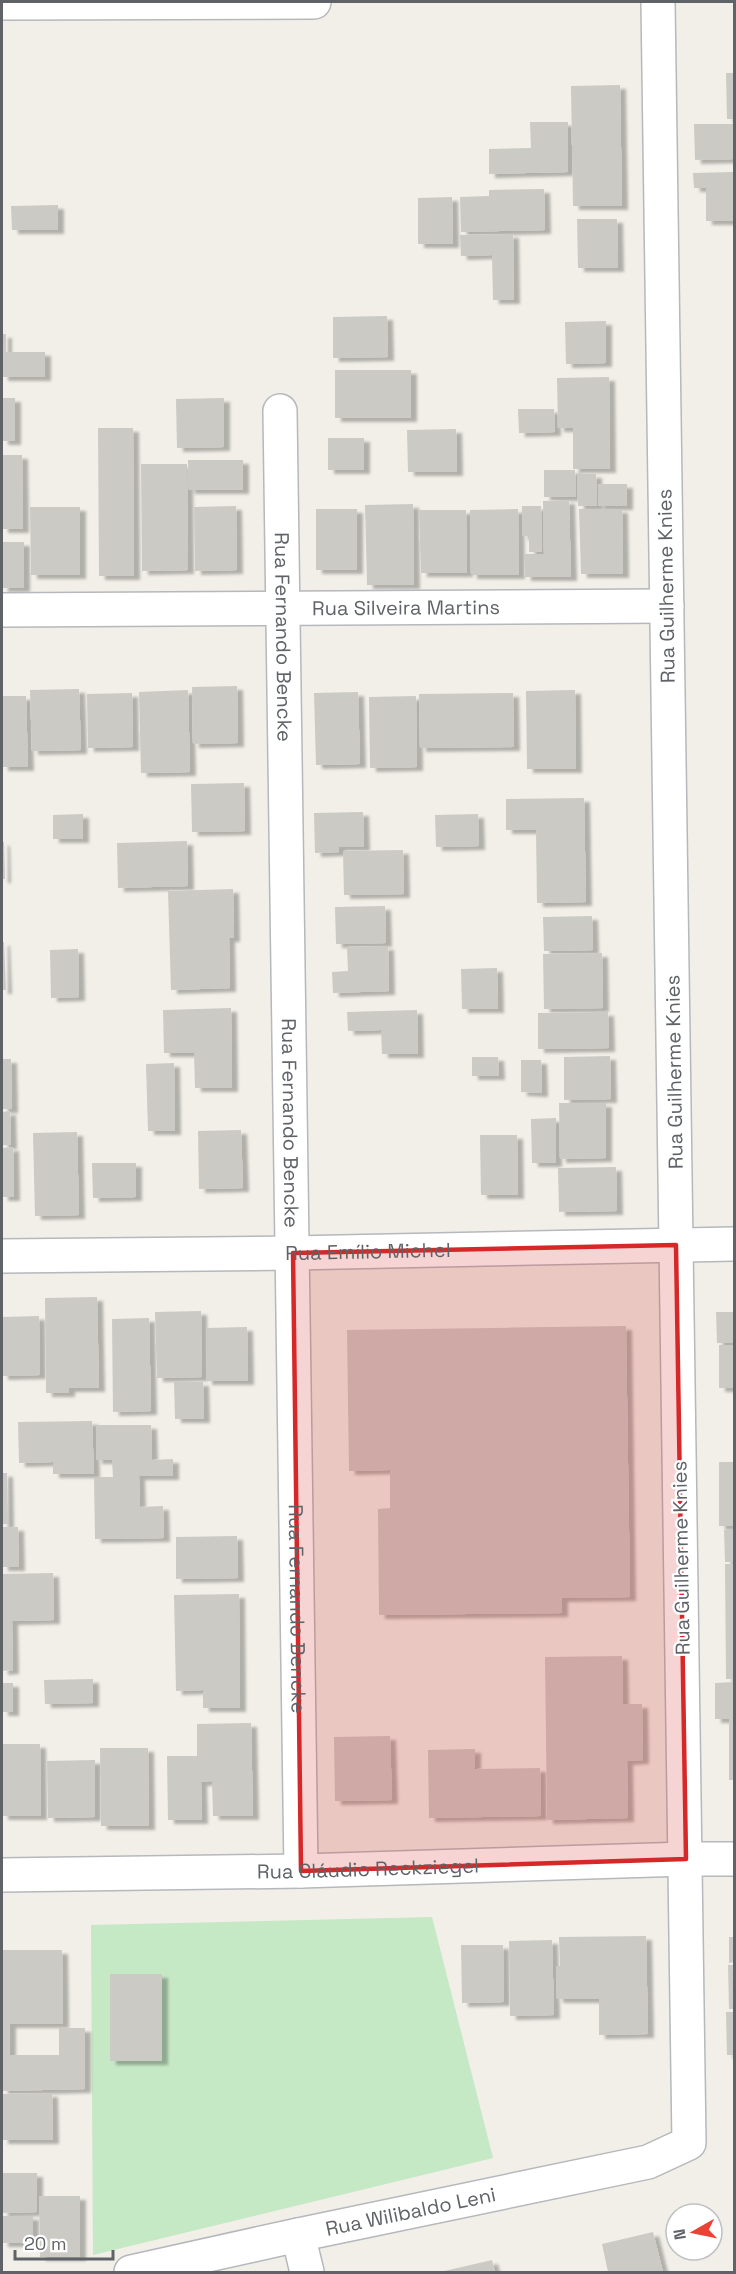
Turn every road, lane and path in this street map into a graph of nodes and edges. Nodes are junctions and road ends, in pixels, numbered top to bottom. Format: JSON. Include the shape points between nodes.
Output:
{"nodes":[{"id":1,"x":275,"y":2,"type":"edge"},
{"id":2,"x":314,"y":2,"type":"edge"},
{"id":3,"x":658,"y":2,"type":"edge"},
{"id":4,"x":2,"y":3,"type":"edge"},
{"id":5,"x":280,"y":411,"type":"dead end"},
{"id":6,"x":284,"y":606,"type":"junction"},
{"id":7,"x":667,"y":606,"type":"junction"},
{"id":8,"x":2,"y":610,"type":"edge"},
{"id":9,"x":735,"y":1244,"type":"edge"},
{"id":10,"x":676,"y":1245,"type":"junction"},
{"id":11,"x":293,"y":1254,"type":"junction"},
{"id":12,"x":2,"y":1256,"type":"edge"},
{"id":13,"x":686,"y":1858,"type":"junction"},
{"id":14,"x":735,"y":1859,"type":"edge"},
{"id":15,"x":302,"y":1871,"type":"junction"},
{"id":16,"x":2,"y":1875,"type":"edge"},
{"id":17,"x":689,"y":2142,"type":"joint"},
{"id":18,"x":298,"y":2235,"type":"junction"},
{"id":19,"x":131,"y":2272,"type":"edge"},
{"id":20,"x":307,"y":2272,"type":"edge"}],
"edges":[{"from":1,"to":2,"type":"street"},
{"from":1,"to":4,"type":"street"},
{"from":3,"to":7,"type":"street","name":"Rua Guilherme Knies"},
{"from":5,"to":6,"type":"street","name":"Rua Fernando Bencke"},
{"from":6,"to":7,"type":"street","name":"Rua Silveira Martins"},
{"from":6,"to":8,"type":"street","name":"Rua Silveira Martins"},
{"from":6,"to":11,"type":"street","name":"Rua Fernando Bencke"},
{"from":7,"to":10,"type":"street","name":"Rua Guilherme Knies"},
{"from":9,"to":10,"type":"street","name":"Rua Emílio Michel"},
{"from":10,"to":11,"type":"street","name":"Rua Emílio Michel"},
{"from":10,"to":13,"type":"street","name":"Rua Guilherme Knies"},
{"from":11,"to":12,"type":"street","name":"Rua Emílio Michel"},
{"from":11,"to":15,"type":"street","name":"Rua Fernando Bencke"},
{"from":13,"to":14,"type":"street","name":"Rua Cláudio Reckziegel"},
{"from":13,"to":15,"type":"street","name":"Rua Cláudio Reckziegel"},
{"from":13,"to":17,"type":"street","name":"Rua Guilherme Knies"},
{"from":15,"to":16,"type":"street","name":"Rua Cláudio Reckziegel"},
{"from":17,"to":18,"type":"street","name":"Rua Wilibaldo Leni","via":[[648,2162]]},
{"from":18,"to":19,"type":"street","name":"Rua Wilibaldo Leni"},
{"from":18,"to":20,"type":"street"}]}
